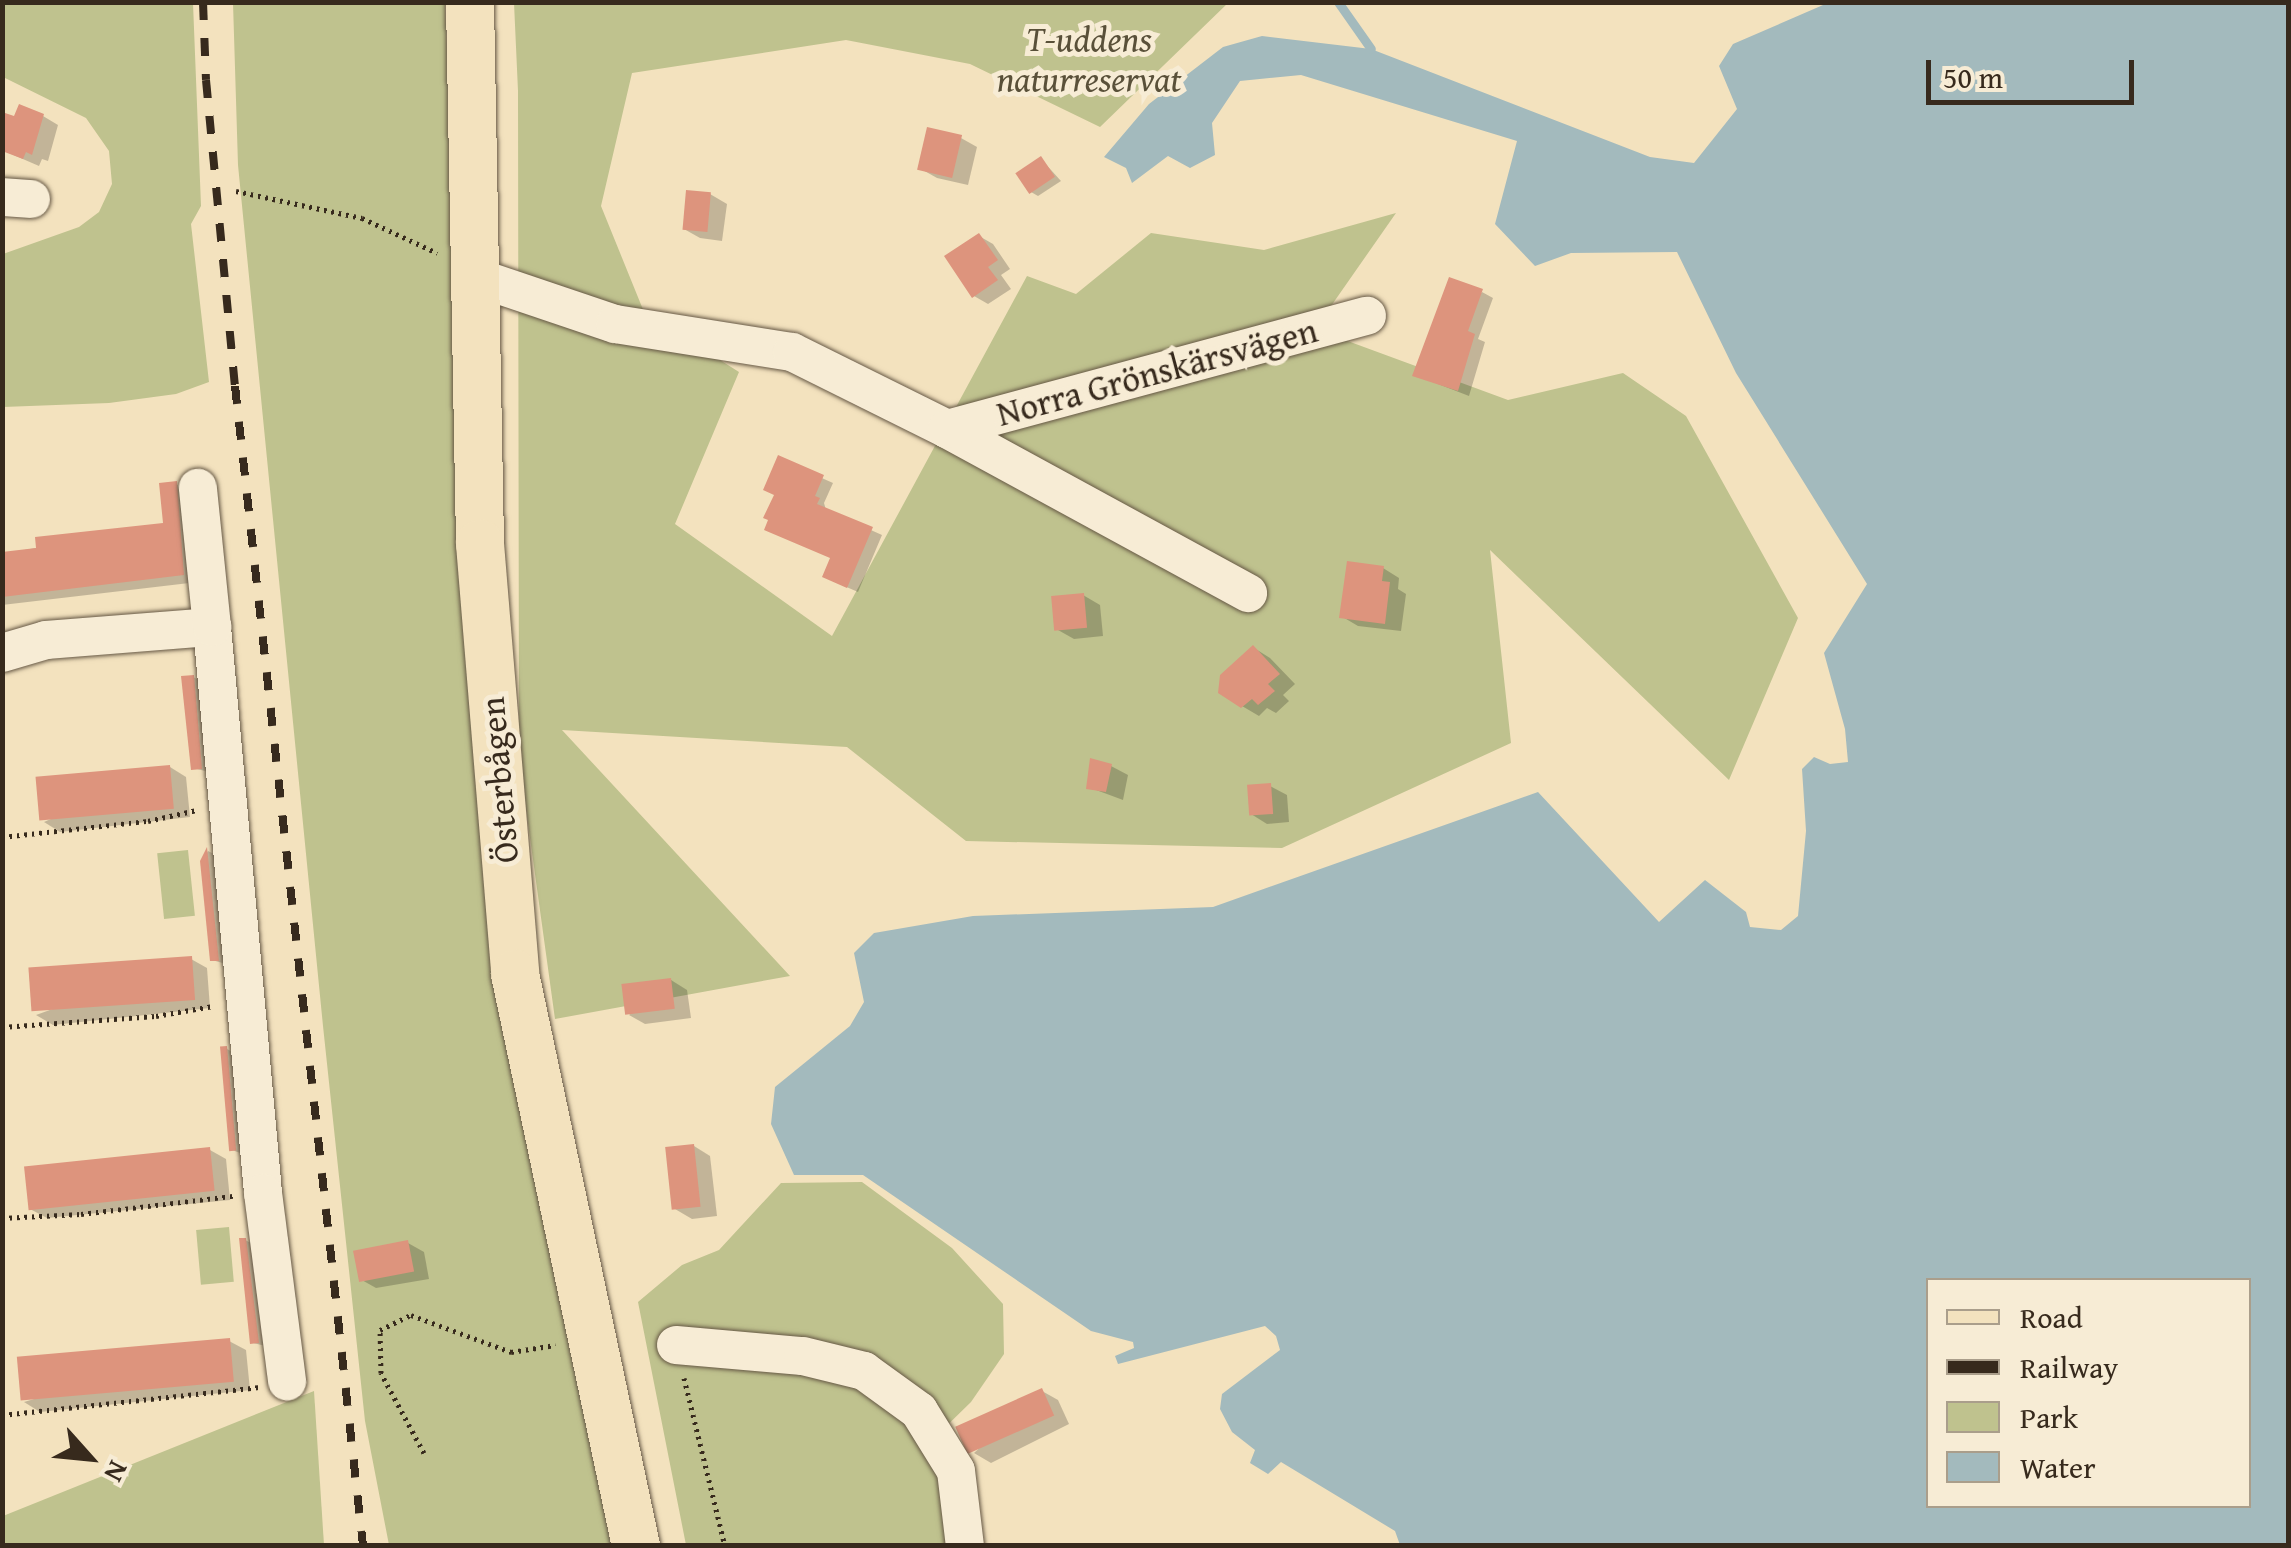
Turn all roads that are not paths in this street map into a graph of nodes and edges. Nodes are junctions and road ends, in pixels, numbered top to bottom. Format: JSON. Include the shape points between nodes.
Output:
{"nodes":[{"id":1,"x":470,"y":2,"type":"edge"},
{"id":2,"x":476,"y":276,"type":"junction"},
{"id":3,"x":1367,"y":316,"type":"dead end"},
{"id":4,"x":947,"y":429,"type":"junction"},
{"id":5,"x":198,"y":488,"type":"dead end"},
{"id":6,"x":1248,"y":593,"type":"dead end"},
{"id":7,"x":212,"y":627,"type":"junction"},
{"id":8,"x":2,"y":652,"type":"edge"},
{"id":9,"x":676,"y":1346,"type":"road end"},
{"id":10,"x":286,"y":1381,"type":"road end"},
{"id":11,"x":636,"y":1546,"type":"edge"},
{"id":12,"x":965,"y":1546,"type":"edge"}],
"edges":[{"from":1,"to":2,"type":"main road","name":"Österbågen"},
{"from":2,"to":4,"type":"street","name":"Norra Grönskärsvägen","via":[[615,324],[792,352]]},
{"from":2,"to":11,"type":"main road","name":"Österbågen","via":[[480,544],[515,974]]},
{"from":3,"to":4,"type":"street","name":"Norra Grönskärsvägen"},
{"from":4,"to":6,"type":"street","name":"Norra Grönskärsvägen"},
{"from":5,"to":7,"type":"street"},
{"from":7,"to":8,"type":"street","via":[[46,640]]},
{"from":7,"to":10,"type":"street"},
{"from":9,"to":12,"type":"street","via":[[804,1356],[864,1371],[919,1411],[956,1471]]}]}
